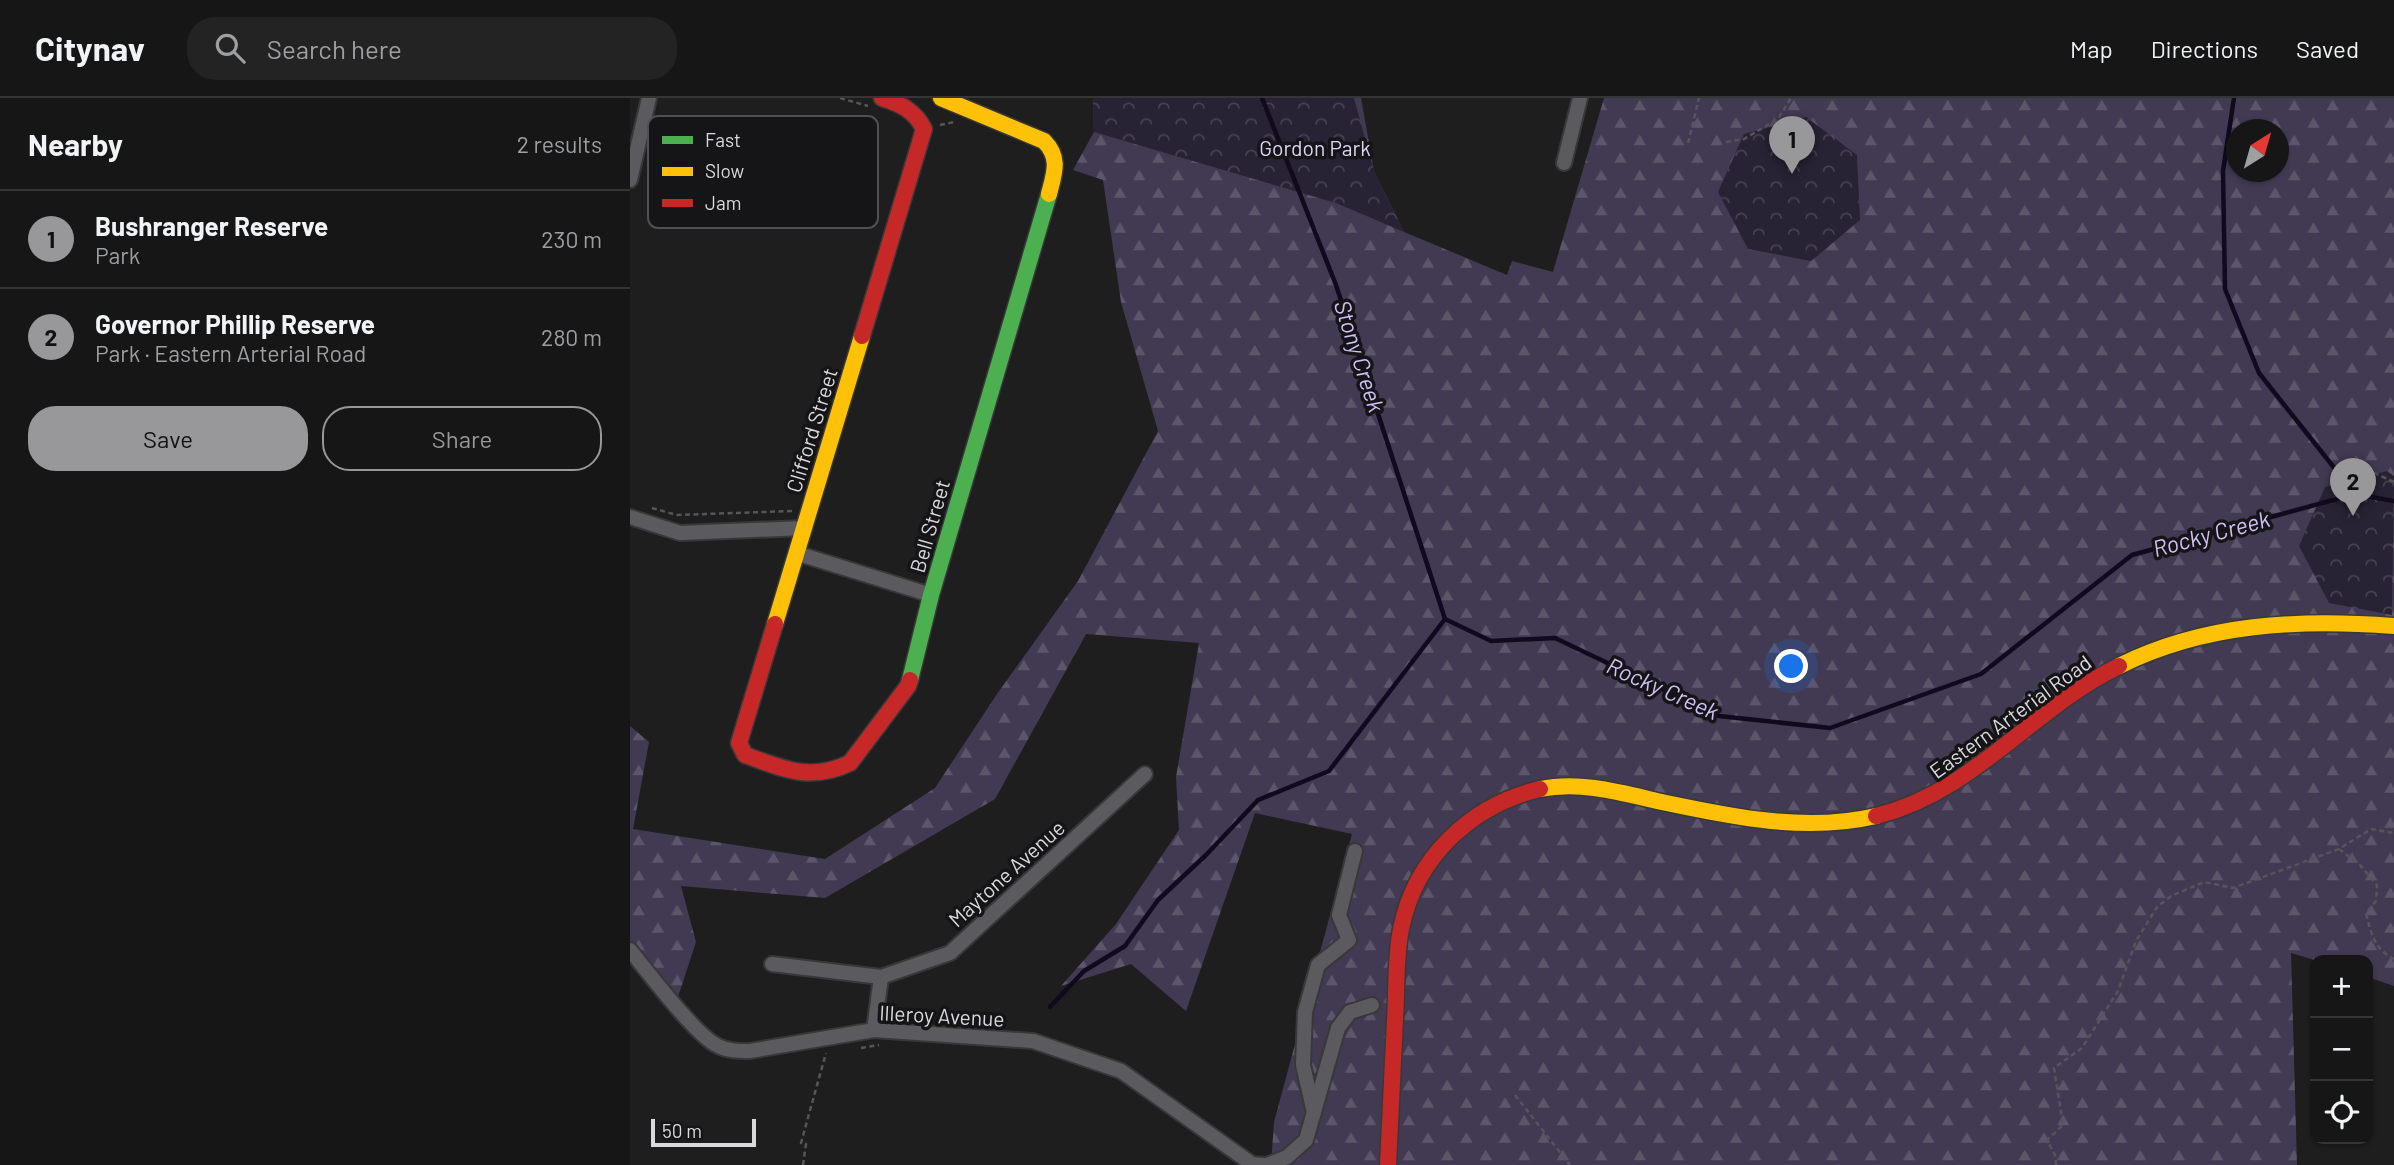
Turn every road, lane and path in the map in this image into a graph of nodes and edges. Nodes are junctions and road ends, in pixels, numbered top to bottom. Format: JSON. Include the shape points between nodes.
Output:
{"nodes":[{"id":1,"x":649,"y":98,"type":"edge"},
{"id":2,"x":882,"y":98,"type":"edge"},
{"id":3,"x":941,"y":98,"type":"edge"},
{"id":4,"x":1580,"y":98,"type":"edge"},
{"id":5,"x":1699,"y":98,"type":"edge"},
{"id":6,"x":1791,"y":98,"type":"edge"},
{"id":7,"x":1726,"y":142,"type":"dead end"},
{"id":8,"x":1688,"y":143,"type":"dead end"},
{"id":9,"x":1564,"y":163,"type":"dead end"},
{"id":10,"x":630,"y":180,"type":"edge"},
{"id":11,"x":2355,"y":456,"type":"dead end"},
{"id":12,"x":2394,"y":482,"type":"edge"},
{"id":13,"x":642,"y":505,"type":"dead end"},
{"id":14,"x":792,"y":511,"type":"dead end"},
{"id":15,"x":630,"y":517,"type":"edge"},
{"id":16,"x":804,"y":528,"type":"junction"},
{"id":17,"x":796,"y":553,"type":"junction"},
{"id":18,"x":931,"y":595,"type":"junction"},
{"id":19,"x":2394,"y":626,"type":"edge"},
{"id":20,"x":739,"y":743,"type":"joint"},
{"id":21,"x":1145,"y":774,"type":"dead end"},
{"id":22,"x":2394,"y":834,"type":"edge"},
{"id":23,"x":2339,"y":849,"type":"junction"},
{"id":24,"x":1354,"y":851,"type":"dead end"},
{"id":25,"x":630,"y":950,"type":"edge"},
{"id":26,"x":2394,"y":959,"type":"edge"},
{"id":27,"x":772,"y":964,"type":"dead end"},
{"id":28,"x":881,"y":977,"type":"junction"},
{"id":29,"x":1372,"y":1005,"type":"dead end"},
{"id":30,"x":874,"y":1030,"type":"junction"},
{"id":31,"x":826,"y":1053,"type":"dead end"},
{"id":32,"x":1515,"y":1095,"type":"dead end"},
{"id":33,"x":1314,"y":1112,"type":"junction"},
{"id":34,"x":803,"y":1165,"type":"edge"},
{"id":35,"x":1265,"y":1165,"type":"edge"},
{"id":36,"x":1388,"y":1165,"type":"edge"},
{"id":37,"x":1570,"y":1165,"type":"edge"},
{"id":38,"x":2056,"y":1165,"type":"edge"}],
"edges":[{"from":1,"to":10,"type":"street"},
{"from":2,"to":16,"type":"street","name":"Clifford Street","via":[[918,115],[923,130]]},
{"from":3,"to":18,"type":"street","name":"Bell Street","via":[[1040,138],[1056,156],[1056,168]]},
{"from":4,"to":9,"type":"street"},
{"from":5,"to":8,"type":"path"},
{"from":6,"to":7,"type":"path","via":[[1778,119],[1744,139]]},
{"from":11,"to":12,"type":"path","via":[[2368,470]]},
{"from":13,"to":14,"type":"path","via":[[677,515]]},
{"from":15,"to":16,"type":"street","via":[[680,533]]},
{"from":16,"to":17,"type":"street","name":"Clifford Street"},
{"from":17,"to":18,"type":"street"},
{"from":17,"to":20,"type":"street","name":"Clifford Street"},
{"from":18,"to":20,"type":"street","name":"Bell Street","via":[[908,686],[850,763],[821,775],[807,774],[745,755]]},
{"from":19,"to":36,"type":"street","name":"Eastern Arterial Road","via":[[2297,622],[2232,628],[2164,646],[2114,667],[2062,699],[1980,767],[1933,797],[1869,818],[1798,824],[1731,816],[1611,778],[1564,774],[1498,790],[1440,830],[1417,859],[1397,898],[1388,932],[1384,1001],[1391,1117]]},
{"from":21,"to":28,"type":"street","name":"Maytone Avenue","via":[[950,953]]},
{"from":22,"to":23,"type":"path","via":[[2371,829]]},
{"from":23,"to":26,"type":"path","via":[[2377,885],[2376,901],[2366,912],[2371,935],[2378,948]]},
{"from":23,"to":38,"type":"path","via":[[2233,888],[2204,882],[2157,907],[2136,941],[2118,991],[2082,1048],[2054,1068],[2063,1125],[2047,1140]]},
{"from":24,"to":33,"type":"street","via":[[1339,915],[1349,940],[1318,965],[1305,1012],[1303,1065]]},
{"from":25,"to":30,"type":"street","name":"Illeroy Avenue","via":[[717,1046],[750,1051]]},
{"from":27,"to":28,"type":"street","name":"Maytone Avenue"},
{"from":28,"to":30,"type":"street"},
{"from":29,"to":33,"type":"street","name":"Illeroy Avenue","via":[[1350,1012],[1338,1028]]},
{"from":30,"to":35,"type":"street","name":"Illeroy Avenue","via":[[1033,1041],[1121,1071],[1252,1164]]},
{"from":31,"to":34,"type":"path","via":[[801,1143],[806,1144]]},
{"from":32,"to":37,"type":"path"},
{"from":33,"to":35,"type":"street","name":"Illeroy Avenue","via":[[1306,1140],[1287,1157]]}]}
